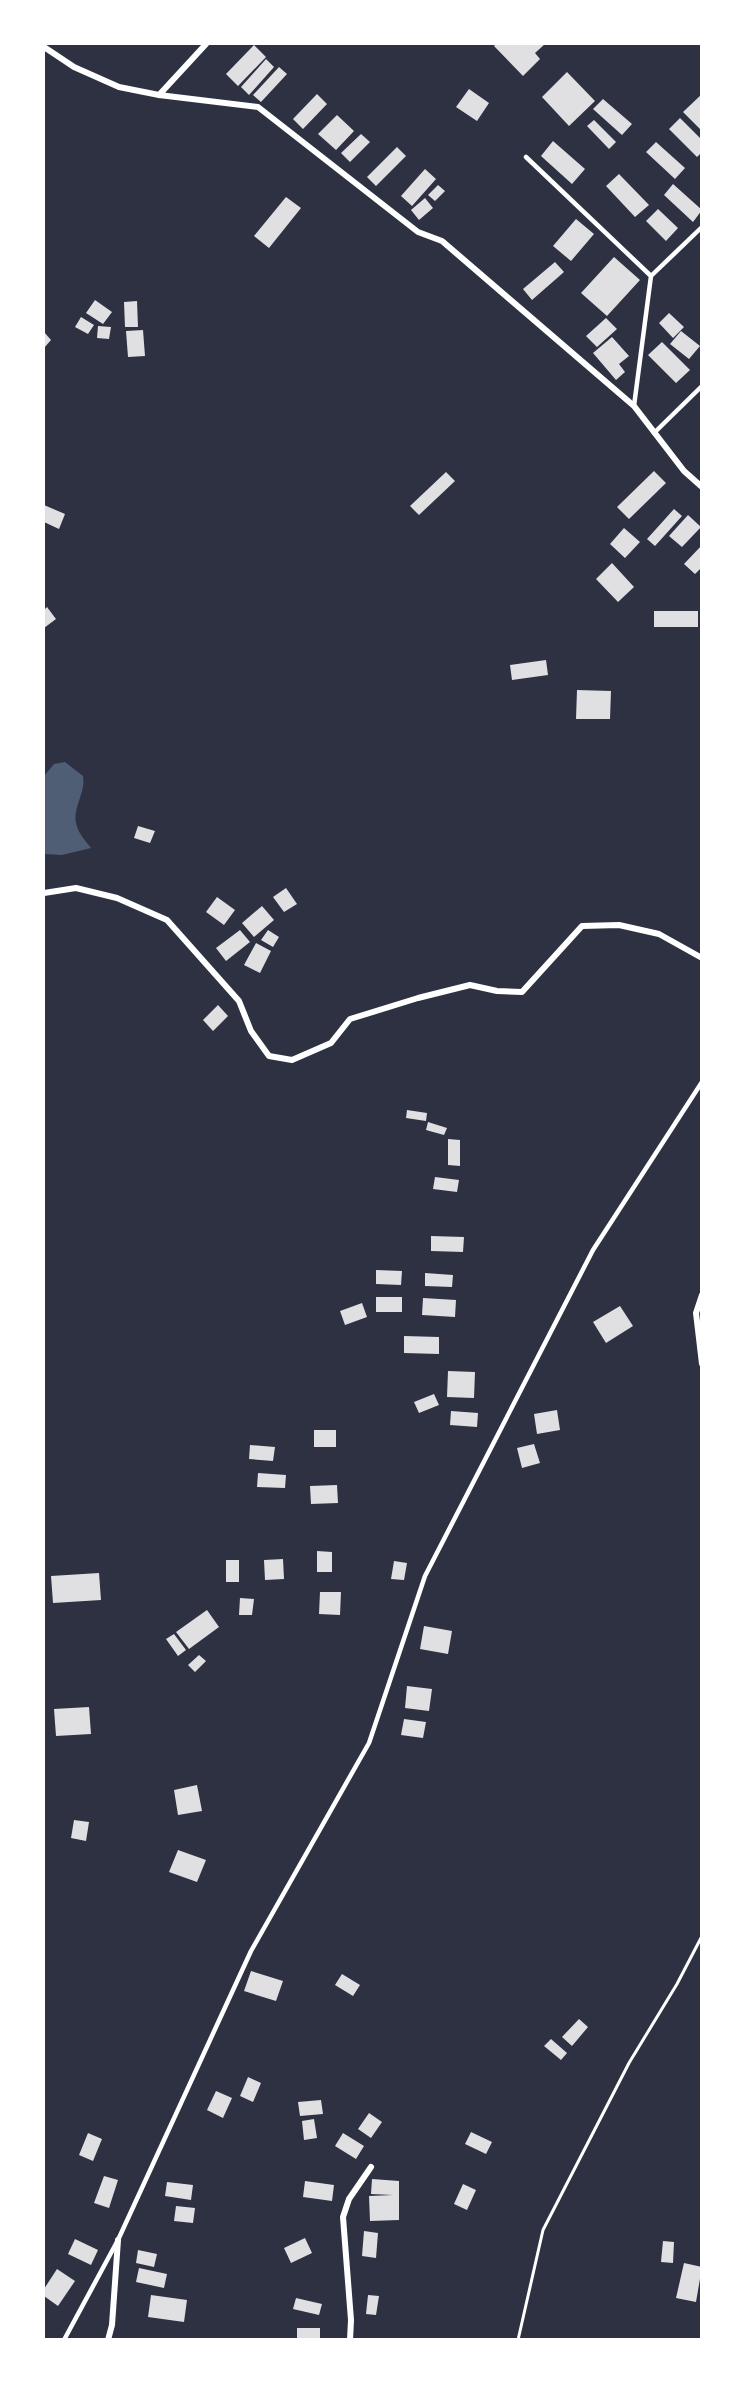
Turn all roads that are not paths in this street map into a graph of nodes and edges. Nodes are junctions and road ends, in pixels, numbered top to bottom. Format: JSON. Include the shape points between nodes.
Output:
{"nodes":[{"id":1,"x":206,"y":44,"type":"edge"},
{"id":2,"x":44,"y":46,"type":"edge"},
{"id":3,"x":159,"y":95,"type":"junction"},
{"id":4,"x":526,"y":157,"type":"dead end"},
{"id":5,"x":702,"y":227,"type":"edge"},
{"id":6,"x":651,"y":276,"type":"junction"},
{"id":7,"x":702,"y":387,"type":"edge"},
{"id":8,"x":634,"y":406,"type":"junction"},
{"id":9,"x":654,"y":433,"type":"junction"},
{"id":10,"x":702,"y":487,"type":"edge"},
{"id":11,"x":44,"y":893,"type":"edge"},
{"id":12,"x":702,"y":958,"type":"edge"},
{"id":13,"x":702,"y":1082,"type":"edge"},
{"id":14,"x":702,"y":1294,"type":"edge"},
{"id":15,"x":702,"y":1365,"type":"edge"},
{"id":16,"x":371,"y":2168,"type":"dead end"},
{"id":17,"x":118,"y":2240,"type":"junction"},
{"id":18,"x":64,"y":2340,"type":"edge"},
{"id":19,"x":108,"y":2340,"type":"edge"},
{"id":20,"x":350,"y":2340,"type":"edge"}],
"edges":[{"from":1,"to":3,"type":"street"},
{"from":2,"to":3,"type":"street","via":[[74,67],[119,87]]},
{"from":3,"to":8,"type":"street","via":[[258,107],[418,232],[442,241]]},
{"from":4,"to":6,"type":"lane"},
{"from":5,"to":6,"type":"lane"},
{"from":6,"to":8,"type":"lane"},
{"from":7,"to":9,"type":"lane"},
{"from":8,"to":9,"type":"street"},
{"from":9,"to":10,"type":"street"},
{"from":11,"to":12,"type":"street","via":[[76,888],[117,898],[167,920],[238,1002],[269,1056],[292,1060],[331,1043],[350,1019],[417,998],[470,985],[522,992],[582,926],[619,925],[659,934]]},
{"from":13,"to":17,"type":"lane","via":[[593,1250],[425,1576],[369,1743],[251,1951]]},
{"from":14,"to":15,"type":"street","via":[[696,1313]]},
{"from":16,"to":20,"type":"street","via":[[349,2199],[343,2217]]},
{"from":17,"to":18,"type":"lane"},
{"from":17,"to":19,"type":"street"}]}
